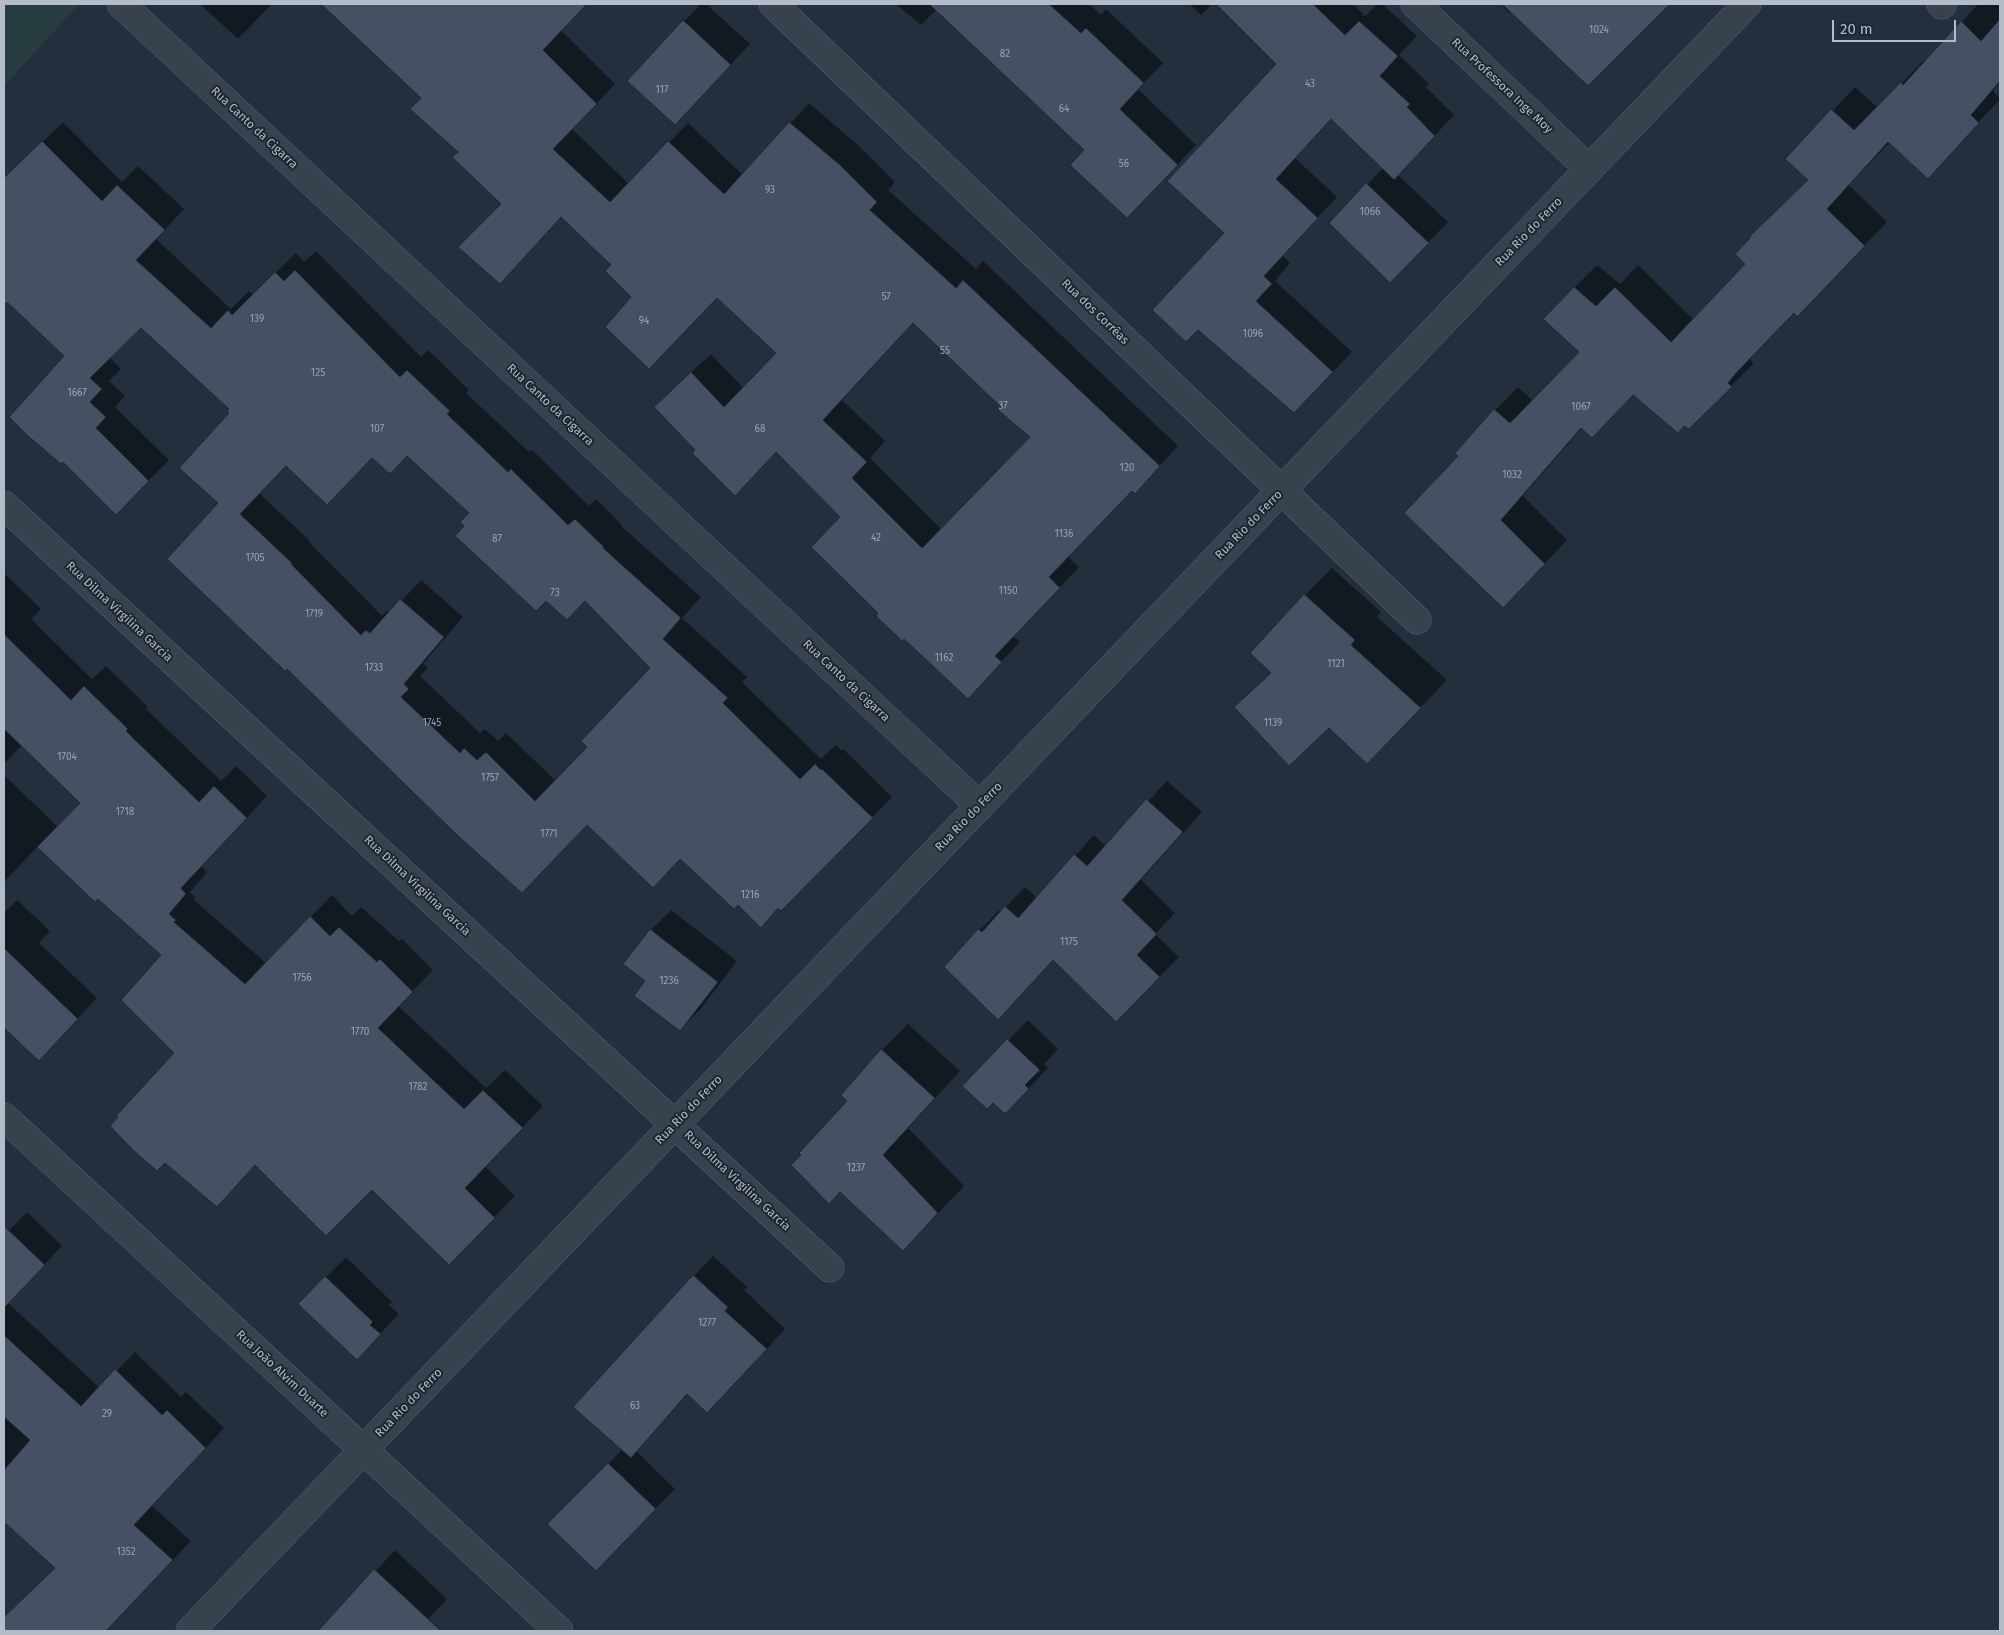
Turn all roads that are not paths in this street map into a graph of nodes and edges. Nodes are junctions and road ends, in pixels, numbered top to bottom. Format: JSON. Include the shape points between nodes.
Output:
{"nodes":[{"id":1,"x":120,"y":4,"type":"edge"},
{"id":2,"x":773,"y":4,"type":"edge"},
{"id":3,"x":1415,"y":4,"type":"edge"},
{"id":4,"x":1747,"y":4,"type":"edge"},
{"id":5,"x":1589,"y":169,"type":"junction"},
{"id":6,"x":1282,"y":490,"type":"junction"},
{"id":7,"x":4,"y":505,"type":"edge"},
{"id":8,"x":1417,"y":620,"type":"dead end"},
{"id":9,"x":980,"y":806,"type":"junction"},
{"id":10,"x":4,"y":1117,"type":"edge"},
{"id":11,"x":675,"y":1124,"type":"junction"},
{"id":12,"x":830,"y":1268,"type":"dead end"},
{"id":13,"x":364,"y":1450,"type":"junction"},
{"id":14,"x":190,"y":1631,"type":"edge"},
{"id":15,"x":559,"y":1631,"type":"edge"}],
"edges":[{"from":1,"to":9,"type":"street","name":"Rua Canto da Cigarra"},
{"from":2,"to":6,"type":"street","name":"Rua dos Corrêas"},
{"from":3,"to":5,"type":"street","name":"Rua Professora Inge Moy"},
{"from":4,"to":5,"type":"street","name":"Rua Rio do Ferro"},
{"from":5,"to":6,"type":"street","name":"Rua Rio do Ferro"},
{"from":6,"to":8,"type":"street","name":"Rua dos Corrêas"},
{"from":6,"to":9,"type":"street","name":"Rua Rio do Ferro"},
{"from":7,"to":11,"type":"street","name":"Rua Dilma Virgilina Garcia"},
{"from":9,"to":11,"type":"street","name":"Rua Rio do Ferro"},
{"from":10,"to":13,"type":"street","name":"Rua João Alvim Duarte"},
{"from":11,"to":12,"type":"street","name":"Rua Dilma Virgilina Garcia"},
{"from":11,"to":13,"type":"street","name":"Rua Rio do Ferro"},
{"from":13,"to":14,"type":"street","name":"Rua Rio do Ferro"},
{"from":13,"to":15,"type":"street","name":"Rua João Alvim Duarte"}]}
